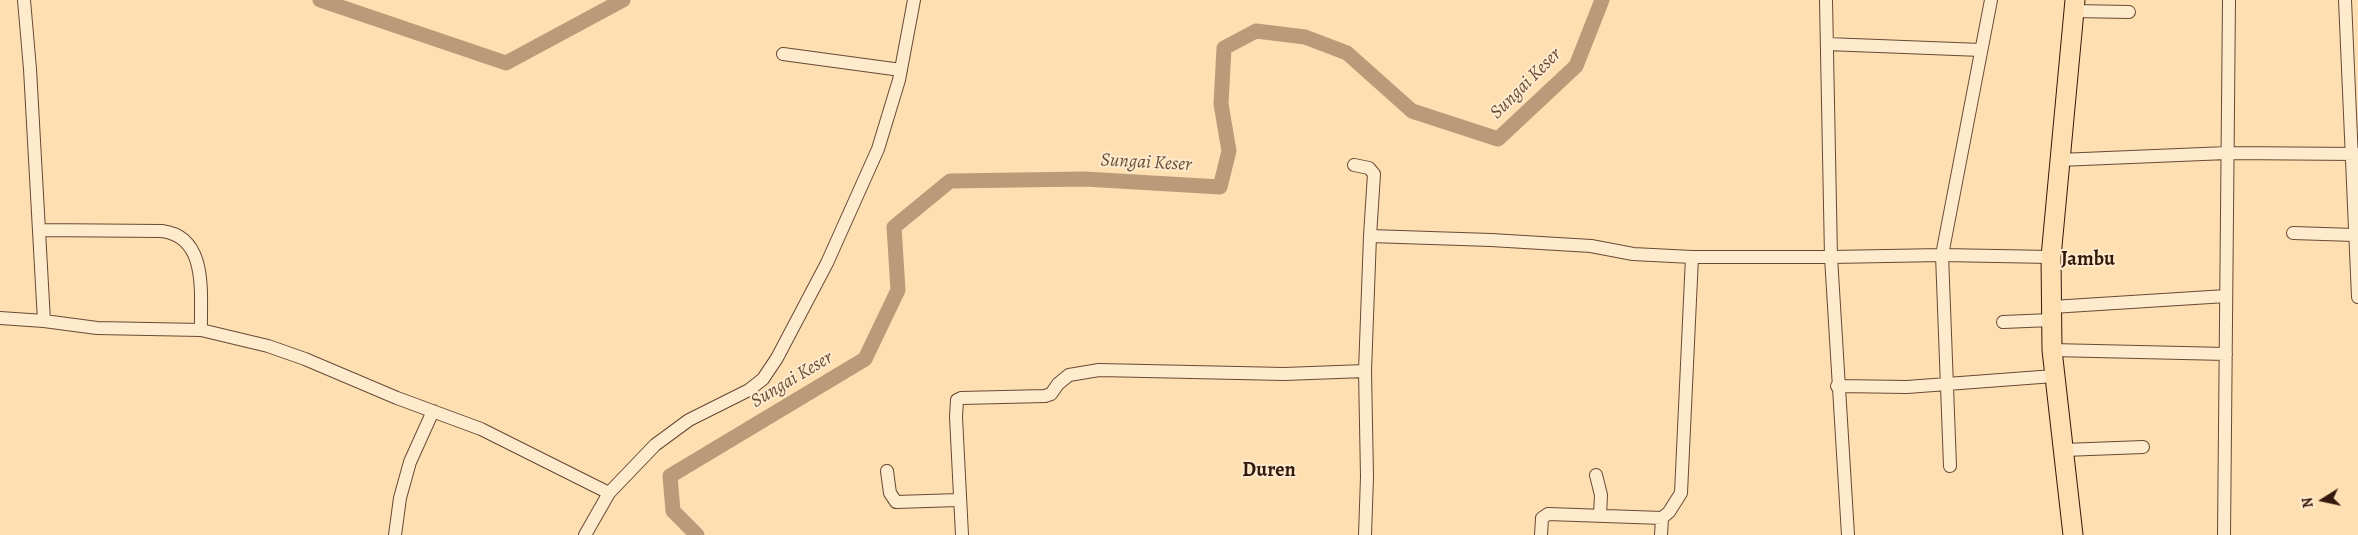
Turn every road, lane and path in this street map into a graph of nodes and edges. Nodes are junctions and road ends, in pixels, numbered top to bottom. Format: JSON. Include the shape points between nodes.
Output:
{"nodes":[{"id":1,"x":24,"y":0,"type":"edge"},
{"id":2,"x":914,"y":0,"type":"edge"},
{"id":3,"x":1826,"y":0,"type":"edge"},
{"id":4,"x":1991,"y":0,"type":"edge"},
{"id":5,"x":2229,"y":0,"type":"edge"},
{"id":6,"x":2345,"y":0,"type":"edge"},
{"id":7,"x":2075,"y":5,"type":"edge"},
{"id":8,"x":2129,"y":12,"type":"dead end"},
{"id":9,"x":1827,"y":44,"type":"junction"},
{"id":10,"x":1981,"y":50,"type":"junction"},
{"id":11,"x":783,"y":54,"type":"dead end"},
{"id":12,"x":901,"y":70,"type":"junction"},
{"id":13,"x":2227,"y":153,"type":"junction"},
{"id":14,"x":2355,"y":154,"type":"edge"},
{"id":15,"x":2059,"y":160,"type":"junction"},
{"id":16,"x":1354,"y":165,"type":"dead end"},
{"id":17,"x":40,"y":230,"type":"junction"},
{"id":18,"x":2293,"y":233,"type":"dead end"},
{"id":19,"x":2354,"y":235,"type":"junction"},
{"id":20,"x":1370,"y":236,"type":"junction"},
{"id":21,"x":1942,"y":255,"type":"junction"},
{"id":22,"x":1692,"y":257,"type":"junction"},
{"id":23,"x":1832,"y":257,"type":"junction"},
{"id":24,"x":2051,"y":257,"type":"junction"},
{"id":25,"x":2226,"y":296,"type":"junction"},
{"id":26,"x":2358,"y":298,"type":"edge"},
{"id":27,"x":2051,"y":313,"type":"junction"},
{"id":28,"x":0,"y":318,"type":"edge"},
{"id":29,"x":44,"y":321,"type":"junction"},
{"id":30,"x":2002,"y":322,"type":"dead end"},
{"id":31,"x":200,"y":330,"type":"junction"},
{"id":32,"x":2052,"y":350,"type":"junction"},
{"id":33,"x":2226,"y":354,"type":"junction"},
{"id":34,"x":1365,"y":372,"type":"junction"},
{"id":35,"x":2054,"y":376,"type":"junction"},
{"id":36,"x":1946,"y":384,"type":"junction"},
{"id":37,"x":1838,"y":386,"type":"junction"},
{"id":38,"x":433,"y":411,"type":"junction"},
{"id":39,"x":2143,"y":447,"type":"dead end"},
{"id":40,"x":2064,"y":450,"type":"junction"},
{"id":41,"x":1950,"y":466,"type":"dead end"},
{"id":42,"x":887,"y":471,"type":"dead end"},
{"id":43,"x":1596,"y":474,"type":"dead end"},
{"id":44,"x":610,"y":493,"type":"junction"},
{"id":45,"x":958,"y":500,"type":"junction"},
{"id":46,"x":1600,"y":515,"type":"junction"},
{"id":47,"x":1662,"y":518,"type":"junction"},
{"id":48,"x":395,"y":535,"type":"edge"},
{"id":49,"x":585,"y":535,"type":"edge"},
{"id":50,"x":962,"y":535,"type":"edge"},
{"id":51,"x":1365,"y":535,"type":"edge"},
{"id":52,"x":1541,"y":535,"type":"edge"},
{"id":53,"x":1661,"y":535,"type":"edge"},
{"id":54,"x":1848,"y":535,"type":"edge"},
{"id":55,"x":2072,"y":535,"type":"edge"},
{"id":56,"x":2224,"y":535,"type":"edge"}],
"edges":[{"from":1,"to":17,"type":"street"},
{"from":2,"to":12,"type":"street"},
{"from":3,"to":9,"type":"street"},
{"from":4,"to":10,"type":"street"},
{"from":5,"to":13,"type":"street"},
{"from":6,"to":14,"type":"street"},
{"from":7,"to":8,"type":"street"},
{"from":7,"to":15,"type":"highway"},
{"from":9,"to":10,"type":"street"},
{"from":9,"to":23,"type":"street"},
{"from":10,"to":21,"type":"street"},
{"from":11,"to":12,"type":"street"},
{"from":12,"to":44,"type":"street","via":[[867,176],[814,288],[772,365],[749,390],[689,420],[655,444]]},
{"from":13,"to":14,"type":"street"},
{"from":13,"to":15,"type":"street"},
{"from":13,"to":25,"type":"street"},
{"from":14,"to":19,"type":"street"},
{"from":15,"to":24,"type":"highway"},
{"from":16,"to":20,"type":"street","via":[[1369,168],[1374,174]]},
{"from":17,"to":29,"type":"street"},
{"from":17,"to":31,"type":"street","via":[[162,232],[179,236],[190,244],[198,266]]},
{"from":18,"to":19,"type":"street"},
{"from":19,"to":26,"type":"street"},
{"from":20,"to":22,"type":"street","via":[[1591,246],[1633,254]]},
{"from":20,"to":34,"type":"street"},
{"from":21,"to":23,"type":"street"},
{"from":21,"to":24,"type":"street"},
{"from":21,"to":36,"type":"street"},
{"from":22,"to":23,"type":"street"},
{"from":22,"to":47,"type":"street","via":[[1681,493]]},
{"from":23,"to":37,"type":"street"},
{"from":24,"to":27,"type":"highway"},
{"from":25,"to":27,"type":"street"},
{"from":25,"to":33,"type":"street"},
{"from":27,"to":30,"type":"street"},
{"from":27,"to":32,"type":"highway"},
{"from":28,"to":29,"type":"street"},
{"from":29,"to":31,"type":"street","via":[[97,328]]},
{"from":31,"to":38,"type":"street","via":[[296,355]]},
{"from":32,"to":33,"type":"street"},
{"from":32,"to":35,"type":"highway"},
{"from":33,"to":56,"type":"street"},
{"from":34,"to":45,"type":"street","via":[[1284,374],[1099,370],[1069,375],[1045,396],[961,398],[956,404]]},
{"from":34,"to":51,"type":"street"},
{"from":35,"to":36,"type":"street"},
{"from":35,"to":40,"type":"highway"},
{"from":36,"to":37,"type":"street"},
{"from":36,"to":41,"type":"street"},
{"from":37,"to":54,"type":"street"},
{"from":38,"to":44,"type":"street","via":[[481,429]]},
{"from":38,"to":48,"type":"street","via":[[410,462],[400,498]]},
{"from":39,"to":40,"type":"street"},
{"from":40,"to":55,"type":"highway"},
{"from":42,"to":45,"type":"street","via":[[890,493],[896,502]]},
{"from":43,"to":46,"type":"street","via":[[1601,494]]},
{"from":44,"to":49,"type":"street"},
{"from":45,"to":50,"type":"street"},
{"from":46,"to":47,"type":"street"},
{"from":46,"to":52,"type":"street","via":[[1545,515]]},
{"from":47,"to":53,"type":"street"}]}
